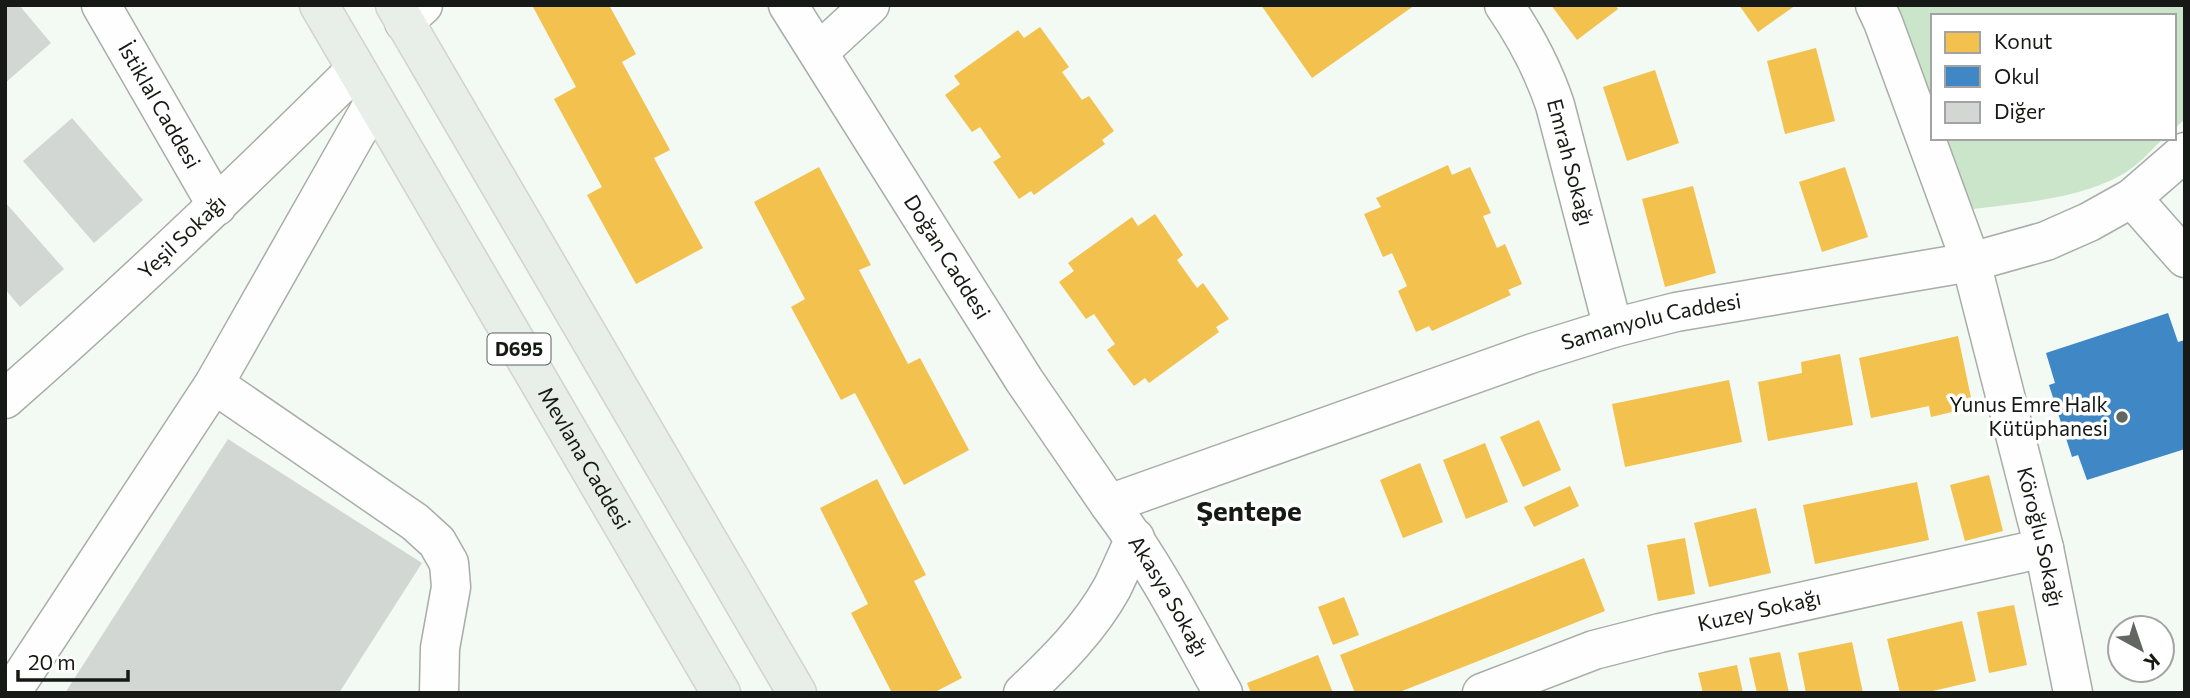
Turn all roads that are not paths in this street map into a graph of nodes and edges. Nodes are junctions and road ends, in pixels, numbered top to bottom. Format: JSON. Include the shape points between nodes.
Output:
{"nodes":[{"id":1,"x":101,"y":5,"type":"edge"},
{"id":2,"x":319,"y":5,"type":"edge"},
{"id":3,"x":788,"y":5,"type":"edge"},
{"id":4,"x":870,"y":5,"type":"edge"},
{"id":5,"x":1504,"y":5,"type":"edge"},
{"id":6,"x":1875,"y":5,"type":"edge"},
{"id":7,"x":407,"y":11,"type":"edge"},
{"id":8,"x":819,"y":52,"type":"junction"},
{"id":9,"x":364,"y":86,"type":"junction"},
{"id":10,"x":2185,"y":152,"type":"edge"},
{"id":11,"x":2132,"y":198,"type":"junction"},
{"id":12,"x":218,"y":206,"type":"junction"},
{"id":13,"x":2185,"y":258,"type":"edge"},
{"id":14,"x":1971,"y":262,"type":"junction"},
{"id":15,"x":1613,"y":328,"type":"junction"},
{"id":16,"x":214,"y":384,"type":"junction"},
{"id":17,"x":5,"y":399,"type":"edge"},
{"id":18,"x":1109,"y":504,"type":"junction"},
{"id":19,"x":1135,"y":538,"type":"junction"},
{"id":20,"x":2044,"y":548,"type":"junction"},
{"id":21,"x":11,"y":693,"type":"edge"},
{"id":22,"x":439,"y":693,"type":"edge"},
{"id":23,"x":721,"y":693,"type":"edge"},
{"id":24,"x":797,"y":693,"type":"edge"},
{"id":25,"x":1023,"y":693,"type":"edge"},
{"id":26,"x":1223,"y":693,"type":"edge"},
{"id":27,"x":1482,"y":693,"type":"edge"},
{"id":28,"x":2073,"y":693,"type":"edge"}],
"edges":[{"from":1,"to":12,"type":"street","name":"İstiklal Caddesi"},
{"from":2,"to":9,"type":"main road","name":"Mevlana Caddesi","number":"D695"},
{"from":3,"to":8,"type":"street","name":"Doğan Caddesi"},
{"from":4,"to":8,"type":"street"},
{"from":5,"to":15,"type":"street","name":"Emrah Sokağı","via":[[1545,74]]},
{"from":6,"to":14,"type":"street","name":"Köroğlu Sokağı"},
{"from":7,"to":24,"type":"main road","number":"D695"},
{"from":8,"to":18,"type":"street","name":"Doğan Caddesi","via":[[1024,380]]},
{"from":9,"to":12,"type":"street","name":"Yeşil Sokağı"},
{"from":9,"to":16,"type":"street"},
{"from":9,"to":23,"type":"main road","name":"Mevlana Caddesi","number":"D695"},
{"from":10,"to":11,"type":"street","name":"Samanyolu Caddesi"},
{"from":11,"to":13,"type":"street"},
{"from":11,"to":14,"type":"street","name":"Samanyolu Caddesi","via":[[2046,241]]},
{"from":12,"to":17,"type":"street","name":"Yeşil Sokağı"},
{"from":14,"to":15,"type":"street","name":"Samanyolu Caddesi","via":[[1676,312]]},
{"from":14,"to":20,"type":"street","name":"Köroğlu Sokağı"},
{"from":15,"to":18,"type":"street","name":"Samanyolu Caddesi"},
{"from":16,"to":21,"type":"street"},
{"from":16,"to":22,"type":"street","via":[[415,522],[437,542],[449,563],[451,587],[440,648]]},
{"from":18,"to":19,"type":"street","name":"Akasya Sokağı"},
{"from":19,"to":25,"type":"street","via":[[1088,625]]},
{"from":19,"to":26,"type":"street","name":"Akasya Sokağı"},
{"from":20,"to":27,"type":"street","name":"Kuzey Sokağı","via":[[1594,650]]},
{"from":20,"to":28,"type":"street","name":"Köroğlu Sokağı"}]}
